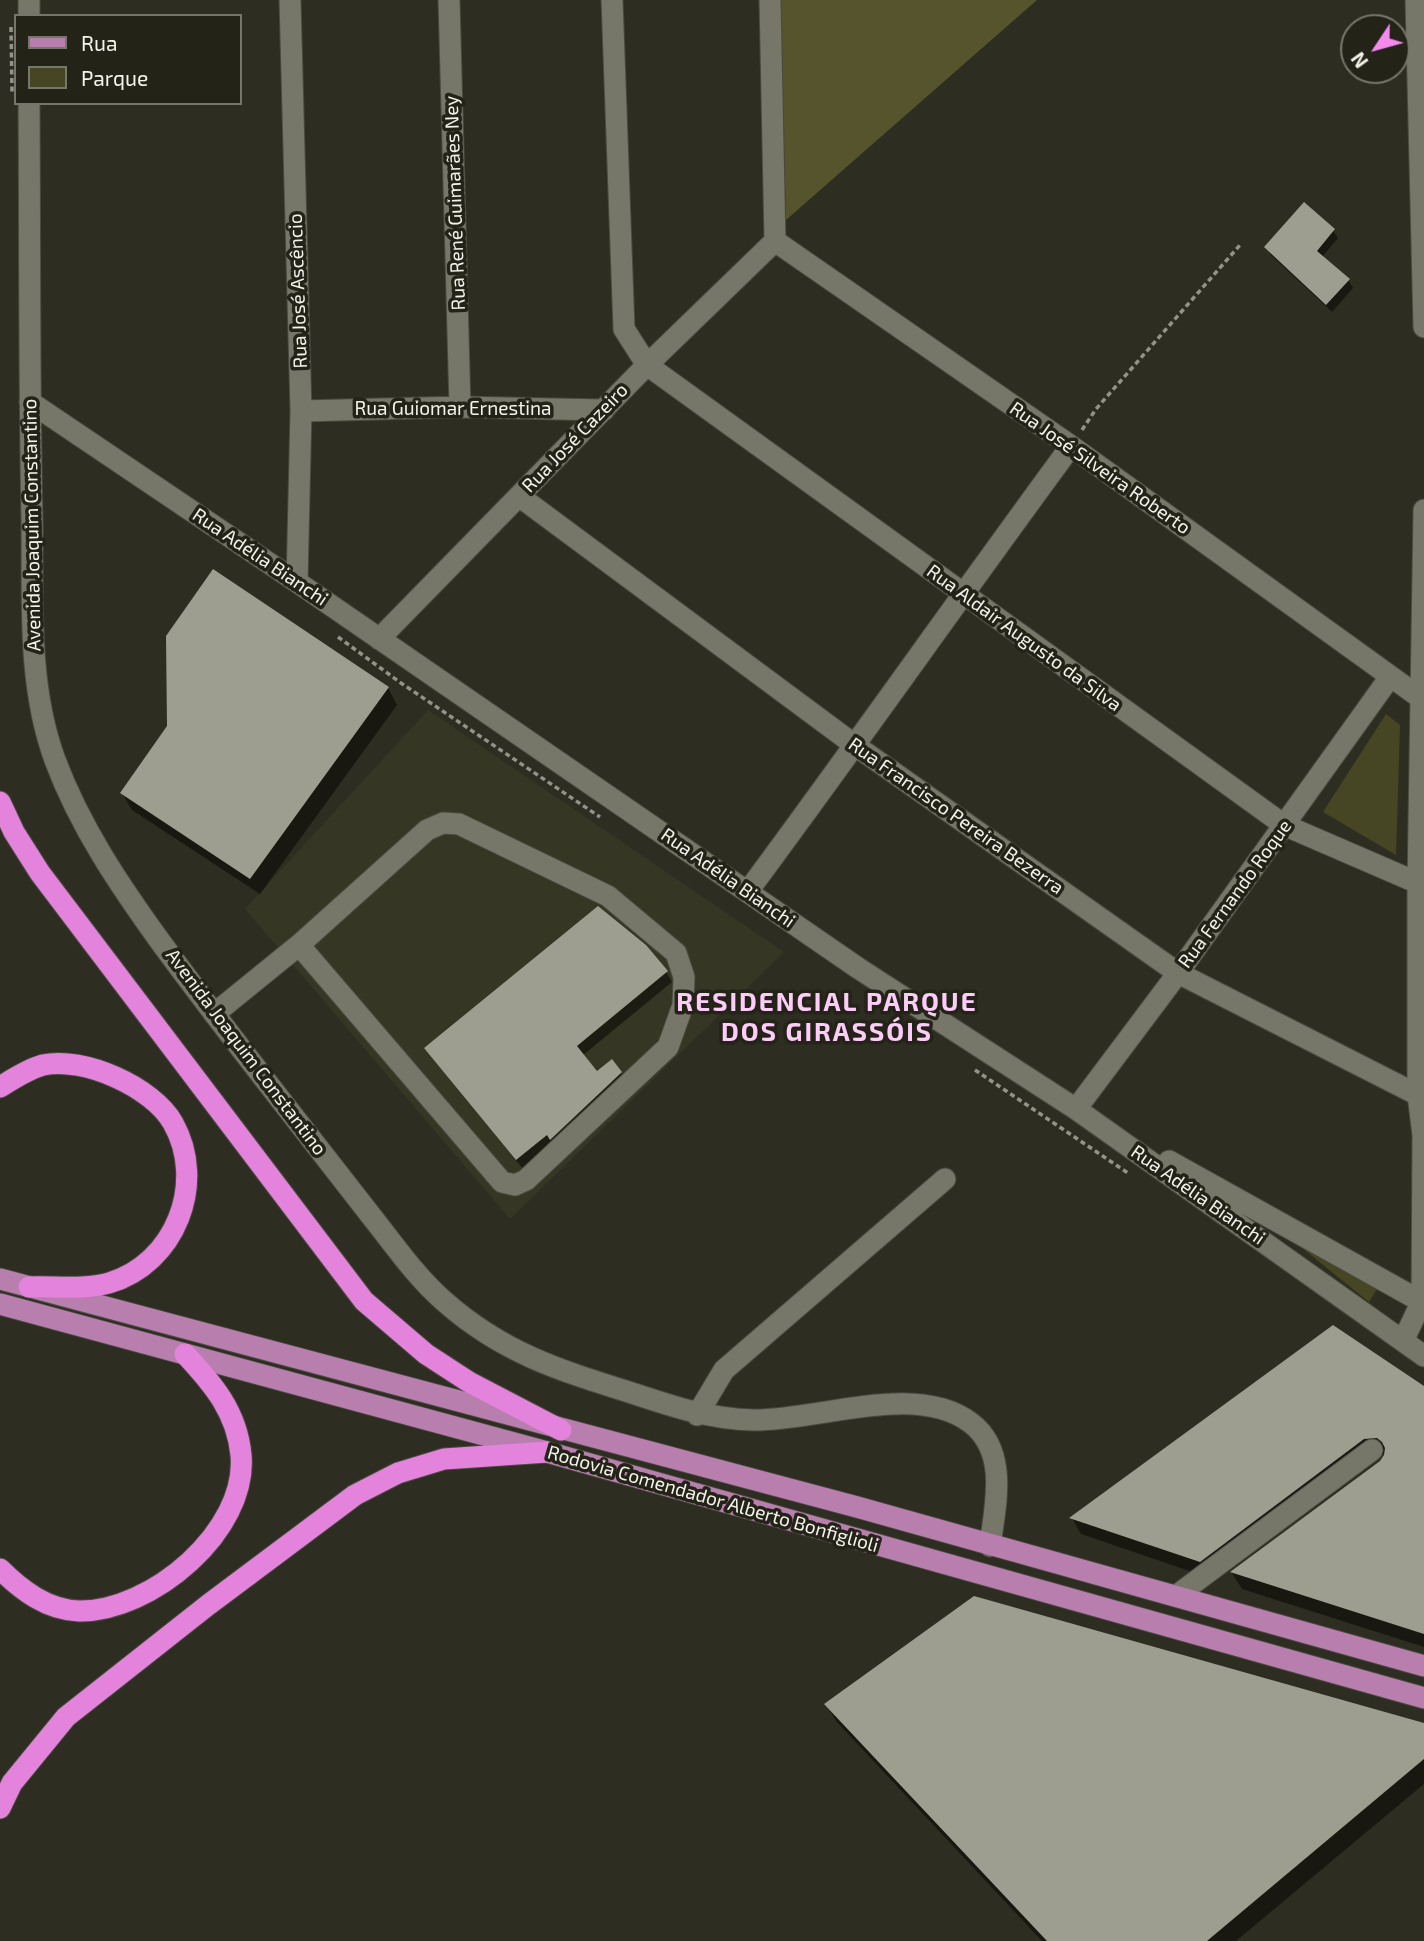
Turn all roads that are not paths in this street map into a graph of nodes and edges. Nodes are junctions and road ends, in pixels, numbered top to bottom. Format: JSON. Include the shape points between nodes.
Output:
{"nodes":[{"id":1,"x":290,"y":0,"type":"edge"},
{"id":2,"x":450,"y":0,"type":"edge"},
{"id":3,"x":612,"y":0,"type":"edge"},
{"id":4,"x":769,"y":0,"type":"edge"},
{"id":5,"x":1416,"y":0,"type":"edge"},
{"id":6,"x":1421,"y":81,"type":"edge"},
{"id":7,"x":29,"y":105,"type":"edge"},
{"id":8,"x":775,"y":241,"type":"junction"},
{"id":9,"x":1424,"y":327,"type":"edge"},
{"id":10,"x":647,"y":365,"type":"junction"},
{"id":11,"x":30,"y":402,"type":"junction"},
{"id":12,"x":460,"y":407,"type":"junction"},
{"id":13,"x":604,"y":410,"type":"junction"},
{"id":14,"x":301,"y":411,"type":"junction"},
{"id":15,"x":1071,"y":446,"type":"junction"},
{"id":16,"x":519,"y":496,"type":"junction"},
{"id":17,"x":1424,"y":510,"type":"edge"},
{"id":18,"x":1423,"y":581,"type":"edge"},
{"id":19,"x":297,"y":582,"type":"junction"},
{"id":20,"x":962,"y":593,"type":"junction"},
{"id":21,"x":379,"y":639,"type":"junction"},
{"id":22,"x":1390,"y":677,"type":"junction"},
{"id":23,"x":1422,"y":699,"type":"junction"},
{"id":24,"x":856,"y":746,"type":"junction"},
{"id":25,"x":1422,"y":760,"type":"edge"},
{"id":26,"x":0,"y":802,"type":"edge"},
{"id":27,"x":1284,"y":825,"type":"junction"},
{"id":28,"x":1418,"y":883,"type":"junction"},
{"id":29,"x":747,"y":891,"type":"junction"},
{"id":30,"x":1422,"y":941,"type":"edge"},
{"id":31,"x":299,"y":945,"type":"junction"},
{"id":32,"x":1178,"y":973,"type":"junction"},
{"id":33,"x":214,"y":1014,"type":"junction"},
{"id":34,"x":0,"y":1087,"type":"edge"},
{"id":35,"x":1418,"y":1095,"type":"junction"},
{"id":36,"x":1076,"y":1109,"type":"junction"},
{"id":37,"x":1424,"y":1135,"type":"edge"},
{"id":38,"x":945,"y":1179,"type":"dead end"},
{"id":39,"x":0,"y":1279,"type":"edge"},
{"id":40,"x":29,"y":1287,"type":"junction"},
{"id":41,"x":1423,"y":1302,"type":"edge"},
{"id":42,"x":0,"y":1304,"type":"edge"},
{"id":43,"x":1403,"y":1341,"type":"junction"},
{"id":44,"x":185,"y":1354,"type":"junction"},
{"id":45,"x":1424,"y":1356,"type":"edge"},
{"id":46,"x":697,"y":1415,"type":"junction"},
{"id":47,"x":561,"y":1430,"type":"junction"},
{"id":48,"x":1373,"y":1450,"type":"dead end"},
{"id":49,"x":547,"y":1452,"type":"junction"},
{"id":50,"x":990,"y":1546,"type":"junction"},
{"id":51,"x":0,"y":1569,"type":"edge"},
{"id":52,"x":1176,"y":1596,"type":"junction"},
{"id":53,"x":1424,"y":1666,"type":"edge"},
{"id":54,"x":1424,"y":1698,"type":"edge"},
{"id":55,"x":0,"y":1808,"type":"edge"}],
"edges":[{"from":1,"to":14,"type":"street","name":"Rua José Ascêncio"},
{"from":2,"to":12,"type":"street","name":"Rua René Guimarães Ney"},
{"from":3,"to":10,"type":"street","via":[[624,329]]},
{"from":4,"to":8,"type":"street"},
{"from":5,"to":6,"type":"street"},
{"from":6,"to":9,"type":"street"},
{"from":7,"to":11,"type":"street","name":"Avenida Joaquim Constantino"},
{"from":8,"to":10,"type":"street","name":"Rua José Cazeiro"},
{"from":8,"to":15,"type":"street","name":"Rua José Silveira Roberto"},
{"from":10,"to":13,"type":"street","name":"Rua José Cazeiro"},
{"from":10,"to":20,"type":"street","name":"Rua Aldair Augusto da Silva"},
{"from":11,"to":19,"type":"street","name":"Rua Adélia Bianchi"},
{"from":11,"to":33,"type":"street","name":"Avenida Joaquim Constantino","via":[[34,654],[41,718],[75,807],[120,886]]},
{"from":12,"to":13,"type":"street","name":"Rua Guiomar Ernestina"},
{"from":12,"to":14,"type":"street","name":"Rua Guiomar Ernestina"},
{"from":13,"to":16,"type":"street","name":"Rua José Cazeiro"},
{"from":14,"to":19,"type":"street","name":"Rua José Ascêncio"},
{"from":15,"to":20,"type":"street"},
{"from":15,"to":22,"type":"street","name":"Rua José Silveira Roberto"},
{"from":16,"to":21,"type":"street","name":"Rua José Cazeiro"},
{"from":16,"to":24,"type":"street","name":"Rua Francisco Pereira Bezerra"},
{"from":17,"to":18,"type":"street"},
{"from":18,"to":23,"type":"street"},
{"from":19,"to":21,"type":"street","name":"Rua Adélia Bianchi"},
{"from":20,"to":24,"type":"street"},
{"from":20,"to":27,"type":"street","name":"Rua Aldair Augusto da Silva"},
{"from":21,"to":29,"type":"street","name":"Rua Adélia Bianchi"},
{"from":22,"to":23,"type":"street","name":"Rua José Silveira Roberto"},
{"from":22,"to":27,"type":"street","name":"Rua Fernando Roque"},
{"from":23,"to":25,"type":"street"},
{"from":24,"to":29,"type":"street"},
{"from":24,"to":32,"type":"street","name":"Rua Francisco Pereira Bezerra"},
{"from":25,"to":28,"type":"street"},
{"from":26,"to":47,"type":"highway","via":[[40,873],[364,1301],[436,1361]]},
{"from":27,"to":28,"type":"street","name":"Rua Aldair Augusto da Silva"},
{"from":27,"to":32,"type":"street","name":"Rua Fernando Roque"},
{"from":28,"to":30,"type":"street"},
{"from":29,"to":36,"type":"street","name":"Rua Adélia Bianchi"},
{"from":30,"to":35,"type":"street"},
{"from":31,"to":31,"type":"street","via":[[502,1182],[514,1185],[526,1180],[668,1047],[683,1005],[684,977],[677,953],[608,896],[459,824],[443,823],[427,830]]},
{"from":31,"to":33,"type":"street"},
{"from":32,"to":35,"type":"street","name":"Rua Francisco Pereira Bezerra"},
{"from":32,"to":36,"type":"street","name":"Rua Fernando Roque"},
{"from":33,"to":46,"type":"street","name":"Avenida Joaquim Constantino","via":[[443,1301],[524,1356]]},
{"from":34,"to":40,"type":"highway","via":[[43,1065],[71,1064],[109,1074],[140,1091],[172,1121],[186,1160],[186,1199],[174,1230],[152,1259],[125,1277],[99,1286]]},
{"from":35,"to":37,"type":"street"},
{"from":36,"to":41,"type":"street"},
{"from":36,"to":43,"type":"street","name":"Rua Adélia Bianchi"},
{"from":37,"to":41,"type":"street"},
{"from":38,"to":46,"type":"street","via":[[724,1370]]},
{"from":39,"to":40,"type":"main road","name":"Rodovia Comendador Alberto Bonfiglioli"},
{"from":40,"to":47,"type":"main road","name":"Rodovia Comendador Alberto Bonfiglioli"},
{"from":41,"to":43,"type":"street"},
{"from":42,"to":44,"type":"main road","name":"Rodovia Comendador Alberto Bonfiglioli"},
{"from":43,"to":45,"type":"street","name":"Rua Adélia Bianchi"},
{"from":44,"to":49,"type":"main road","name":"Rodovia Comendador Alberto Bonfiglioli"},
{"from":44,"to":51,"type":"highway","via":[[217,1389],[231,1416],[241,1455],[239,1484],[229,1513],[211,1539],[190,1563],[136,1597],[78,1611],[46,1603],[22,1590]]},
{"from":46,"to":50,"type":"street","name":"Avenida Joaquim Constantino","via":[[783,1420],[884,1404],[947,1409],[975,1425],[991,1449],[997,1471]]},
{"from":47,"to":50,"type":"main road","name":"Rodovia Comendador Alberto Bonfiglioli"},
{"from":48,"to":52,"type":"street"},
{"from":49,"to":54,"type":"main road","name":"Rodovia Comendador Alberto Bonfiglioli"},
{"from":49,"to":55,"type":"highway","via":[[444,1459],[398,1473],[355,1495],[66,1717],[12,1783]]},
{"from":50,"to":52,"type":"main road","name":"Rodovia Comendador Alberto Bonfiglioli"},
{"from":52,"to":53,"type":"main road","name":"Rodovia Comendador Alberto Bonfiglioli"}]}
